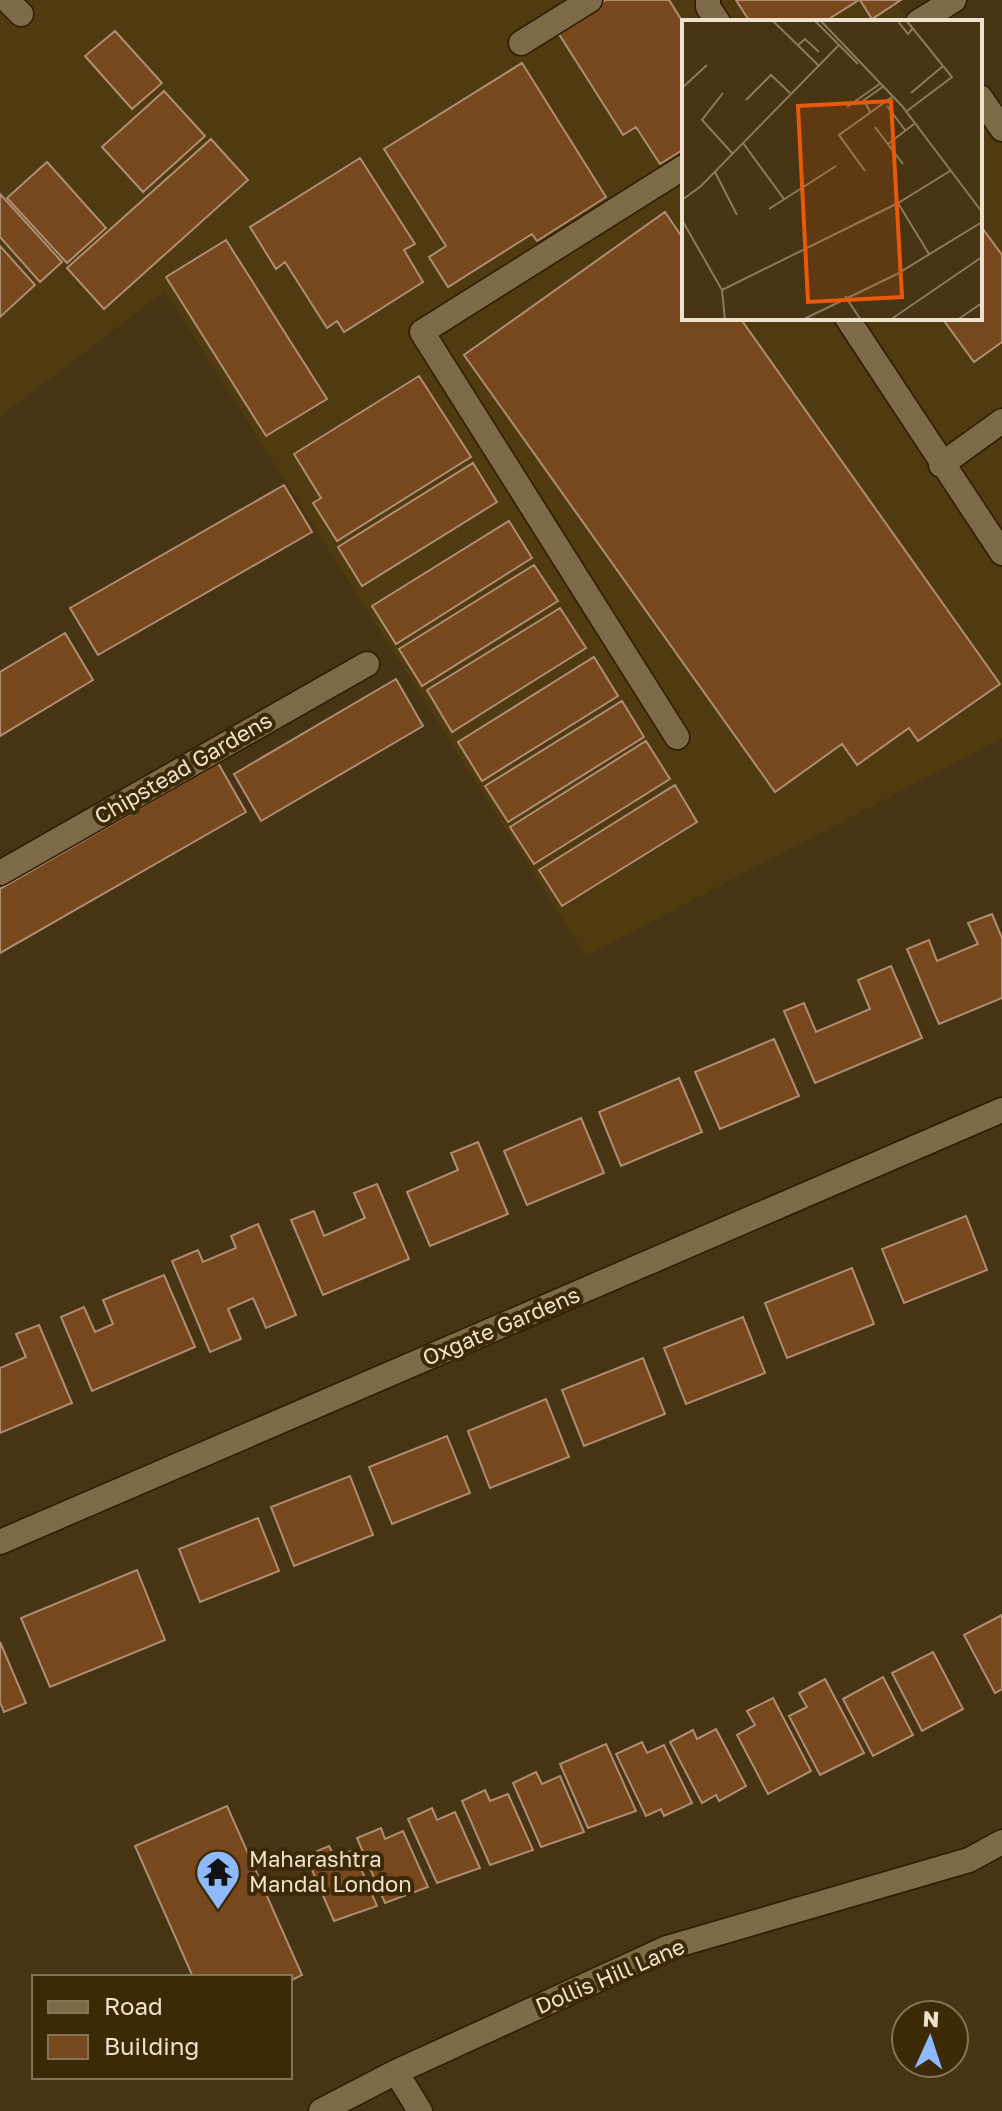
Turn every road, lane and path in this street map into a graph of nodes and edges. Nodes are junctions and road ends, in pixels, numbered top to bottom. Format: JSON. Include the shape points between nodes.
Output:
{"nodes":[{"id":1,"x":590,"y":0,"type":"edge"},
{"id":2,"x":708,"y":0,"type":"edge"},
{"id":3,"x":954,"y":0,"type":"edge"},
{"id":4,"x":717,"y":20,"type":"edge"},
{"id":5,"x":921,"y":20,"type":"edge"},
{"id":6,"x":521,"y":43,"type":"dead end"},
{"id":7,"x":982,"y":100,"type":"edge"},
{"id":8,"x":1002,"y":129,"type":"edge"},
{"id":9,"x":682,"y":168,"type":"edge"},
{"id":10,"x":848,"y":320,"type":"edge"},
{"id":11,"x":1002,"y":421,"type":"edge"},
{"id":12,"x":941,"y":465,"type":"junction"},
{"id":13,"x":1002,"y":553,"type":"edge"},
{"id":14,"x":367,"y":664,"type":"dead end"},
{"id":15,"x":677,"y":737,"type":"dead end"},
{"id":16,"x":0,"y":873,"type":"edge"},
{"id":17,"x":1002,"y":1110,"type":"edge"},
{"id":18,"x":0,"y":1542,"type":"edge"},
{"id":19,"x":1002,"y":1842,"type":"edge"},
{"id":20,"x":396,"y":2072,"type":"junction"},
{"id":21,"x":321,"y":2111,"type":"edge"},
{"id":22,"x":420,"y":2111,"type":"edge"}],
"edges":[{"from":1,"to":6,"type":"street"},
{"from":2,"to":4,"type":"street"},
{"from":3,"to":5,"type":"street"},
{"from":7,"to":8,"type":"street"},
{"from":9,"to":15,"type":"street","via":[[422,332]]},
{"from":10,"to":12,"type":"street"},
{"from":11,"to":12,"type":"street"},
{"from":12,"to":13,"type":"street"},
{"from":14,"to":16,"type":"street","name":"Chipstead Gardens"},
{"from":17,"to":18,"type":"street","name":"Oxgate Gardens"},
{"from":19,"to":20,"type":"street","name":"Dollis Hill Lane","via":[[969,1860],[667,1948]]},
{"from":20,"to":21,"type":"street","name":"Dollis Hill Lane"},
{"from":20,"to":22,"type":"street"}]}
